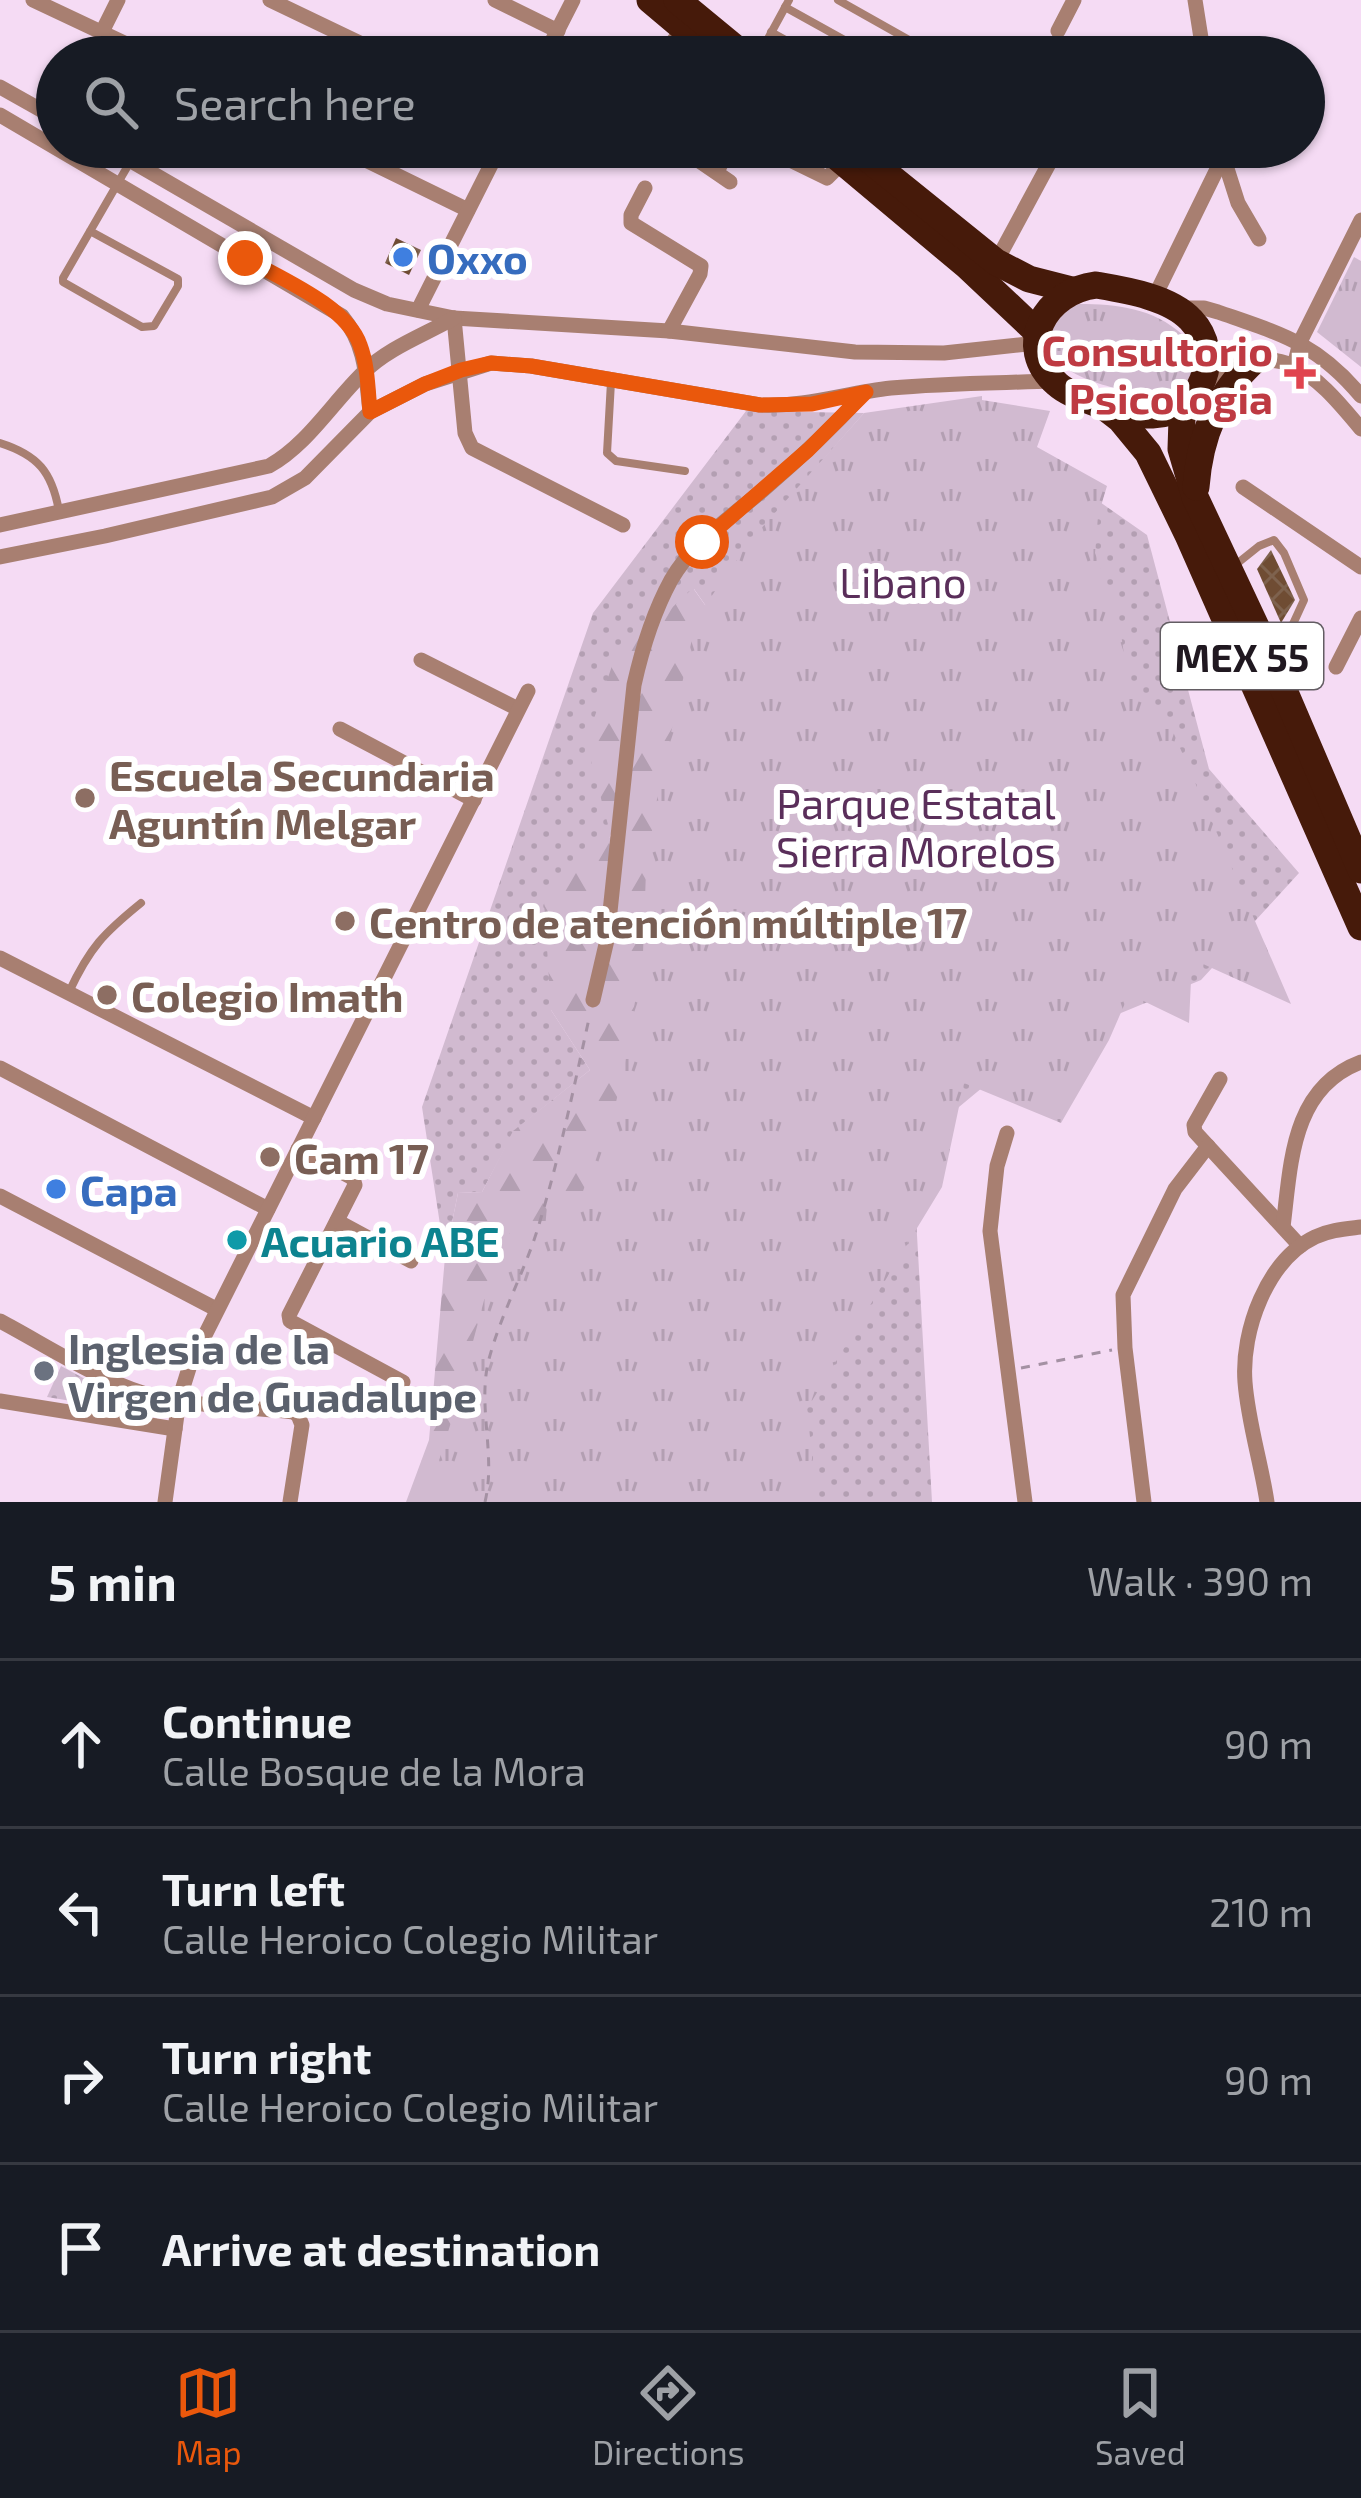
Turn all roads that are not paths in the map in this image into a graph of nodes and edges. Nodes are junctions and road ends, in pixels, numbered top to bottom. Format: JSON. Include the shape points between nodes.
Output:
{"nodes":[{"id":1,"x":33,"y":0,"type":"edge"},
{"id":2,"x":118,"y":0,"type":"edge"},
{"id":3,"x":270,"y":0,"type":"edge"},
{"id":4,"x":495,"y":0,"type":"edge"},
{"id":5,"x":573,"y":0,"type":"edge"},
{"id":6,"x":650,"y":0,"type":"edge"},
{"id":7,"x":838,"y":0,"type":"edge"},
{"id":8,"x":1074,"y":0,"type":"edge"},
{"id":9,"x":1195,"y":0,"type":"edge"},
{"id":10,"x":787,"y":3,"type":"edge"},
{"id":11,"x":679,"y":13,"type":"edge"},
{"id":12,"x":557,"y":31,"type":"junction"},
{"id":13,"x":1058,"y":31,"type":"dead end"},
{"id":14,"x":102,"y":32,"type":"junction"},
{"id":15,"x":771,"y":32,"type":"junction"},
{"id":16,"x":110,"y":36,"type":"edge"},
{"id":17,"x":345,"y":36,"type":"edge"},
{"id":18,"x":554,"y":36,"type":"edge"},
{"id":19,"x":699,"y":36,"type":"edge"},
{"id":20,"x":714,"y":36,"type":"edge"},
{"id":21,"x":769,"y":36,"type":"edge"},
{"id":22,"x":778,"y":36,"type":"edge"},
{"id":23,"x":841,"y":36,"type":"edge"},
{"id":24,"x":903,"y":36,"type":"edge"},
{"id":25,"x":1201,"y":36,"type":"edge"},
{"id":26,"x":0,"y":87,"type":"edge"},
{"id":27,"x":36,"y":107,"type":"edge"},
{"id":28,"x":0,"y":115,"type":"edge"},
{"id":29,"x":36,"y":136,"type":"edge"},
{"id":30,"x":91,"y":168,"type":"edge"},
{"id":31,"x":125,"y":168,"type":"edge"},
{"id":32,"x":144,"y":168,"type":"edge"},
{"id":33,"x":383,"y":168,"type":"edge"},
{"id":34,"x":489,"y":168,"type":"edge"},
{"id":35,"x":807,"y":168,"type":"edge"},
{"id":36,"x":832,"y":168,"type":"edge"},
{"id":37,"x":859,"y":168,"type":"edge"},
{"id":38,"x":864,"y":168,"type":"edge"},
{"id":39,"x":1047,"y":168,"type":"edge"},
{"id":40,"x":1216,"y":168,"type":"edge"},
{"id":41,"x":1227,"y":168,"type":"edge"},
{"id":42,"x":117,"y":183,"type":"junction"},
{"id":43,"x":645,"y":188,"type":"dead end"},
{"id":44,"x":468,"y":209,"type":"junction"},
{"id":45,"x":1361,"y":220,"type":"edge"},
{"id":46,"x":90,"y":231,"type":"junction"},
{"id":47,"x":258,"y":234,"type":"junction"},
{"id":48,"x":1259,"y":239,"type":"dead end"},
{"id":49,"x":245,"y":258,"type":"junction"},
{"id":50,"x":996,"y":262,"type":"junction"},
{"id":51,"x":1072,"y":290,"type":"junction"},
{"id":52,"x":1165,"y":304,"type":"junction"},
{"id":53,"x":418,"y":310,"type":"junction"},
{"id":54,"x":454,"y":318,"type":"junction"},
{"id":55,"x":669,"y":331,"type":"junction"},
{"id":56,"x":1036,"y":337,"type":"junction"},
{"id":57,"x":1300,"y":342,"type":"junction"},
{"id":58,"x":1256,"y":359,"type":"junction"},
{"id":59,"x":1294,"y":366,"type":"junction"},
{"id":60,"x":366,"y":370,"type":"junction"},
{"id":61,"x":461,"y":370,"type":"junction"},
{"id":62,"x":611,"y":380,"type":"junction"},
{"id":63,"x":1053,"y":381,"type":"junction"},
{"id":64,"x":866,"y":392,"type":"junction"},
{"id":65,"x":1194,"y":395,"type":"junction"},
{"id":66,"x":1361,"y":396,"type":"edge"},
{"id":67,"x":1098,"y":402,"type":"junction"},
{"id":68,"x":370,"y":412,"type":"junction"},
{"id":69,"x":1361,"y":429,"type":"edge"},
{"id":70,"x":0,"y":443,"type":"edge"},
{"id":71,"x":686,"y":471,"type":"dead end"},
{"id":72,"x":1243,"y":487,"type":"dead end"},
{"id":73,"x":1195,"y":497,"type":"junction"},
{"id":74,"x":59,"y":512,"type":"junction"},
{"id":75,"x":0,"y":525,"type":"edge"},
{"id":76,"x":623,"y":525,"type":"dead end"},
{"id":77,"x":0,"y":557,"type":"edge"},
{"id":78,"x":1361,"y":568,"type":"edge"},
{"id":79,"x":1229,"y":570,"type":"junction"},
{"id":80,"x":1361,"y":618,"type":"edge"},
{"id":81,"x":1266,"y":647,"type":"junction"},
{"id":82,"x":421,"y":660,"type":"dead end"},
{"id":83,"x":1336,"y":667,"type":"dead end"},
{"id":84,"x":528,"y":691,"type":"dead end"},
{"id":85,"x":518,"y":709,"type":"junction"},
{"id":86,"x":340,"y":729,"type":"dead end"},
{"id":87,"x":474,"y":800,"type":"junction"},
{"id":88,"x":1361,"y":870,"type":"edge"},
{"id":89,"x":141,"y":903,"type":"dead end"},
{"id":90,"x":1361,"y":927,"type":"edge"},
{"id":91,"x":0,"y":958,"type":"edge"},
{"id":92,"x":69,"y":993,"type":"junction"},
{"id":93,"x":593,"y":1000,"type":"road end"},
{"id":94,"x":1361,"y":1062,"type":"edge"},
{"id":95,"x":0,"y":1069,"type":"edge"},
{"id":96,"x":1220,"y":1079,"type":"dead end"},
{"id":97,"x":314,"y":1118,"type":"junction"},
{"id":98,"x":1007,"y":1133,"type":"dead end"},
{"id":99,"x":1208,"y":1146,"type":"junction"},
{"id":100,"x":298,"y":1149,"type":"junction"},
{"id":101,"x":0,"y":1196,"type":"edge"},
{"id":102,"x":268,"y":1209,"type":"junction"},
{"id":103,"x":338,"y":1221,"type":"junction"},
{"id":104,"x":1283,"y":1227,"type":"junction"},
{"id":105,"x":1361,"y":1227,"type":"edge"},
{"id":106,"x":1300,"y":1246,"type":"junction"},
{"id":107,"x":411,"y":1261,"type":"dead end"},
{"id":108,"x":216,"y":1309,"type":"junction"},
{"id":109,"x":0,"y":1321,"type":"edge"},
{"id":110,"x":403,"y":1382,"type":"dead end"},
{"id":111,"x":179,"y":1400,"type":"junction"},
{"id":112,"x":0,"y":1401,"type":"edge"},
{"id":113,"x":175,"y":1429,"type":"junction"},
{"id":114,"x":165,"y":1502,"type":"edge"},
{"id":115,"x":290,"y":1502,"type":"edge"},
{"id":116,"x":1024,"y":1502,"type":"edge"},
{"id":117,"x":1144,"y":1502,"type":"edge"},
{"id":118,"x":1267,"y":1502,"type":"edge"}],
"edges":[{"from":1,"to":14,"type":"street"},
{"from":2,"to":14,"type":"street"},
{"from":3,"to":17,"type":"street"},
{"from":4,"to":12,"type":"street"},
{"from":5,"to":12,"type":"street"},
{"from":6,"to":11,"type":"highway"},
{"from":7,"to":24,"type":"lane"},
{"from":8,"to":13,"type":"street"},
{"from":9,"to":25,"type":"street"},
{"from":10,"to":15,"type":"lane"},
{"from":10,"to":23,"type":"lane"},
{"from":11,"to":19,"type":"highway"},
{"from":11,"to":20,"type":"highway"},
{"from":12,"to":18,"type":"street"},
{"from":14,"to":16,"type":"street"},
{"from":15,"to":21,"type":"lane"},
{"from":15,"to":22,"type":"lane"},
{"from":26,"to":27,"type":"street"},
{"from":28,"to":29,"type":"street"},
{"from":30,"to":42,"type":"street"},
{"from":31,"to":42,"type":"lane"},
{"from":32,"to":47,"type":"street"},
{"from":33,"to":44,"type":"street"},
{"from":34,"to":44,"type":"street"},
{"from":35,"to":36,"type":"street","via":[[827,178]]},
{"from":37,"to":56,"type":"highway"},
{"from":38,"to":50,"type":"highway"},
{"from":39,"to":50,"type":"street"},
{"from":40,"to":52,"type":"street"},
{"from":41,"to":48,"type":"street"},
{"from":42,"to":46,"type":"lane"},
{"from":42,"to":49,"type":"street"},
{"from":43,"to":55,"type":"street","via":[[631,223],[701,266]]},
{"from":44,"to":53,"type":"street"},
{"from":45,"to":57,"type":"street"},
{"from":46,"to":46,"type":"lane","via":[[178,279],[154,326],[64,285]]},
{"from":47,"to":49,"type":"street"},
{"from":47,"to":53,"type":"street","via":[[371,299]]},
{"from":49,"to":60,"type":"street","via":[[342,316]]},
{"from":50,"to":51,"type":"highway"},
{"from":51,"to":52,"type":"highway","via":[[1096,285]]},
{"from":51,"to":56,"type":"highway","via":[[1054,302]]},
{"from":52,"to":57,"type":"street","via":[[1204,308]]},
{"from":52,"to":65,"type":"highway","via":[[1194,322],[1206,345]]},
{"from":53,"to":54,"type":"street"},
{"from":54,"to":55,"type":"street"},
{"from":54,"to":60,"type":"street"},
{"from":54,"to":61,"type":"street"},
{"from":55,"to":56,"type":"street","via":[[881,354]]},
{"from":56,"to":63,"type":"highway"},
{"from":57,"to":59,"type":"street"},
{"from":57,"to":66,"type":"street"},
{"from":58,"to":59,"type":"street"},
{"from":58,"to":65,"type":"street","via":[[1221,372]]},
{"from":58,"to":73,"type":"highway","via":[[1208,423]]},
{"from":59,"to":69,"type":"street","via":[[1318,380]]},
{"from":60,"to":68,"type":"street"},
{"from":60,"to":74,"type":"street","via":[[269,466]]},
{"from":61,"to":62,"type":"street","via":[[515,364]]},
{"from":61,"to":68,"type":"street"},
{"from":61,"to":76,"type":"street","via":[[472,448]]},
{"from":62,"to":64,"type":"street","via":[[760,405]]},
{"from":62,"to":71,"type":"lane","via":[[608,457]]},
{"from":63,"to":64,"type":"street"},
{"from":63,"to":67,"type":"highway"},
{"from":64,"to":93,"type":"street","via":[[702,542],[660,604],[634,685],[607,940]]},
{"from":65,"to":67,"type":"highway","via":[[1151,416]]},
{"from":65,"to":73,"type":"highway","number":"MEX 55","via":[[1182,419],[1181,449]]},
{"from":67,"to":90,"type":"highway","number":"MEX 55","via":[[1148,453]]},
{"from":68,"to":77,"type":"street","via":[[305,478],[272,497]]},
{"from":70,"to":74,"type":"lane","via":[[46,470]]},
{"from":72,"to":78,"type":"street"},
{"from":73,"to":79,"type":"highway","number":"MEX 55"},
{"from":74,"to":75,"type":"street"},
{"from":79,"to":81,"type":"highway","number":"MEX 55"},
{"from":79,"to":81,"type":"lane","via":[[1274,540],[1291,568],[1304,600]]},
{"from":80,"to":83,"type":"street"},
{"from":81,"to":88,"type":"highway","number":"MEX 55"},
{"from":82,"to":85,"type":"street"},
{"from":84,"to":85,"type":"street"},
{"from":85,"to":87,"type":"street"},
{"from":86,"to":87,"type":"street"},
{"from":87,"to":97,"type":"street"},
{"from":89,"to":92,"type":"lane","via":[[102,935]]},
{"from":91,"to":92,"type":"street"},
{"from":92,"to":97,"type":"street"},
{"from":94,"to":104,"type":"street","via":[[1335,1075],[1298,1126]]},
{"from":95,"to":102,"type":"street"},
{"from":96,"to":99,"type":"street","via":[[1194,1125]]},
{"from":97,"to":100,"type":"street"},
{"from":98,"to":116,"type":"street","via":[[990,1231]]},
{"from":99,"to":104,"type":"street"},
{"from":99,"to":117,"type":"street","via":[[1175,1190],[1122,1304]]},
{"from":100,"to":102,"type":"street"},
{"from":100,"to":103,"type":"street","via":[[352,1178]]},
{"from":101,"to":108,"type":"street"},
{"from":102,"to":108,"type":"street"},
{"from":103,"to":107,"type":"street"},
{"from":103,"to":110,"type":"street","via":[[290,1321]]},
{"from":104,"to":106,"type":"street"},
{"from":105,"to":106,"type":"street"},
{"from":106,"to":118,"type":"street","via":[[1267,1289],[1245,1359]]},
{"from":108,"to":111,"type":"street"},
{"from":109,"to":111,"type":"street","via":[[130,1388]]},
{"from":111,"to":113,"type":"street"},
{"from":111,"to":115,"type":"street","via":[[298,1415]]},
{"from":112,"to":113,"type":"street"},
{"from":113,"to":114,"type":"street"}]}
